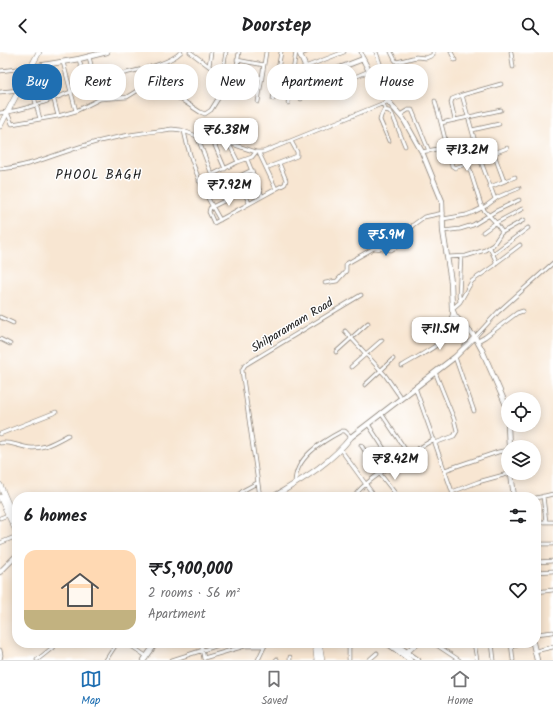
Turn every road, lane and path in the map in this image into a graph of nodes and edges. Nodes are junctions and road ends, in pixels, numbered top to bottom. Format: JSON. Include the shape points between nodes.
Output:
{"nodes":[{"id":1,"x":39,"y":52,"type":"edge"},
{"id":2,"x":107,"y":52,"type":"edge"},
{"id":3,"x":181,"y":52,"type":"edge"},
{"id":4,"x":190,"y":52,"type":"edge"},
{"id":5,"x":211,"y":52,"type":"edge"},
{"id":6,"x":226,"y":52,"type":"edge"},
{"id":7,"x":239,"y":52,"type":"edge"},
{"id":8,"x":266,"y":52,"type":"edge"},
{"id":9,"x":275,"y":52,"type":"edge"},
{"id":10,"x":280,"y":52,"type":"edge"},
{"id":11,"x":306,"y":52,"type":"edge"},
{"id":12,"x":344,"y":52,"type":"edge"},
{"id":13,"x":361,"y":52,"type":"edge"},
{"id":14,"x":376,"y":52,"type":"edge"},
{"id":15,"x":391,"y":52,"type":"edge"},
{"id":16,"x":419,"y":52,"type":"edge"},
{"id":17,"x":433,"y":52,"type":"edge"},
{"id":18,"x":451,"y":52,"type":"edge"},
{"id":19,"x":511,"y":52,"type":"edge"},
{"id":20,"x":299,"y":53,"type":"edge"},
{"id":21,"x":89,"y":57,"type":"junction"},
{"id":22,"x":421,"y":57,"type":"junction"},
{"id":23,"x":79,"y":59,"type":"junction"},
{"id":24,"x":363,"y":59,"type":"junction"},
{"id":25,"x":238,"y":60,"type":"junction"},
{"id":26,"x":455,"y":60,"type":"dead end"},
{"id":27,"x":63,"y":62,"type":"junction"},
{"id":28,"x":33,"y":64,"type":"edge"},
{"id":29,"x":51,"y":64,"type":"edge"},
{"id":30,"x":80,"y":64,"type":"edge"},
{"id":31,"x":91,"y":64,"type":"edge"},
{"id":32,"x":207,"y":64,"type":"edge"},
{"id":33,"x":210,"y":64,"type":"edge"},
{"id":34,"x":224,"y":64,"type":"edge"},
{"id":35,"x":237,"y":64,"type":"edge"},
{"id":36,"x":264,"y":64,"type":"junction"},
{"id":37,"x":278,"y":64,"type":"edge"},
{"id":38,"x":304,"y":64,"type":"edge"},
{"id":39,"x":319,"y":64,"type":"edge"},
{"id":40,"x":350,"y":64,"type":"edge"},
{"id":41,"x":365,"y":64,"type":"edge"},
{"id":42,"x":380,"y":64,"type":"edge"},
{"id":43,"x":513,"y":67,"type":"dead end"},
{"id":44,"x":12,"y":69,"type":"edge"},
{"id":45,"x":0,"y":70,"type":"edge"},
{"id":46,"x":126,"y":73,"type":"edge"},
{"id":47,"x":259,"y":77,"type":"edge"},
{"id":48,"x":262,"y":78,"type":"junction"},
{"id":49,"x":501,"y":84,"type":"dead end"},
{"id":50,"x":70,"y":88,"type":"edge"},
{"id":51,"x":12,"y":91,"type":"edge"},
{"id":52,"x":260,"y":91,"type":"joint"},
{"id":53,"x":0,"y":92,"type":"edge"},
{"id":54,"x":462,"y":95,"type":"junction"},
{"id":55,"x":126,"y":97,"type":"edge"},
{"id":56,"x":14,"y":100,"type":"edge"},
{"id":57,"x":35,"y":100,"type":"edge"},
{"id":58,"x":48,"y":100,"type":"edge"},
{"id":59,"x":54,"y":100,"type":"edge"},
{"id":60,"x":73,"y":100,"type":"edge"},
{"id":61,"x":98,"y":100,"type":"edge"},
{"id":62,"x":217,"y":100,"type":"edge"},
{"id":63,"x":388,"y":101,"type":"joint"},
{"id":64,"x":435,"y":101,"type":"dead end"},
{"id":65,"x":258,"y":102,"type":"dead end"},
{"id":66,"x":288,"y":103,"type":"dead end"},
{"id":67,"x":36,"y":104,"type":"junction"},
{"id":68,"x":383,"y":104,"type":"junction"},
{"id":69,"x":76,"y":110,"type":"junction"},
{"id":70,"x":384,"y":110,"type":"junction"},
{"id":71,"x":500,"y":110,"type":"dead end"},
{"id":72,"x":7,"y":112,"type":"junction"},
{"id":73,"x":0,"y":113,"type":"edge"},
{"id":74,"x":400,"y":115,"type":"junction"},
{"id":75,"x":58,"y":116,"type":"junction"},
{"id":76,"x":468,"y":117,"type":"junction"},
{"id":77,"x":40,"y":120,"type":"junction"},
{"id":78,"x":455,"y":120,"type":"junction"},
{"id":79,"x":441,"y":123,"type":"junction"},
{"id":80,"x":498,"y":124,"type":"dead end"},
{"id":81,"x":0,"y":126,"type":"edge"},
{"id":82,"x":472,"y":130,"type":"junction"},
{"id":83,"x":184,"y":131,"type":"junction"},
{"id":84,"x":197,"y":136,"type":"junction"},
{"id":85,"x":291,"y":140,"type":"junction"},
{"id":86,"x":213,"y":141,"type":"junction"},
{"id":87,"x":389,"y":141,"type":"dead end"},
{"id":88,"x":229,"y":144,"type":"junction"},
{"id":89,"x":476,"y":145,"type":"dead end"},
{"id":90,"x":404,"y":146,"type":"dead end"},
{"id":91,"x":447,"y":147,"type":"junction"},
{"id":92,"x":507,"y":148,"type":"dead end"},
{"id":93,"x":429,"y":151,"type":"junction"},
{"id":94,"x":258,"y":152,"type":"junction"},
{"id":95,"x":422,"y":152,"type":"junction"},
{"id":96,"x":494,"y":154,"type":"junction"},
{"id":97,"x":247,"y":159,"type":"junction"},
{"id":98,"x":480,"y":159,"type":"junction"},
{"id":99,"x":238,"y":162,"type":"junction"},
{"id":100,"x":279,"y":163,"type":"junction"},
{"id":101,"x":468,"y":164,"type":"junction"},
{"id":102,"x":266,"y":168,"type":"junction"},
{"id":103,"x":0,"y":169,"type":"edge"},
{"id":104,"x":225,"y":169,"type":"junction"},
{"id":105,"x":252,"y":170,"type":"junction"},
{"id":106,"x":212,"y":175,"type":"junction"},
{"id":107,"x":238,"y":177,"type":"junction"},
{"id":108,"x":516,"y":177,"type":"dead end"},
{"id":109,"x":200,"y":181,"type":"junction"},
{"id":110,"x":504,"y":181,"type":"junction"},
{"id":111,"x":218,"y":187,"type":"junction"},
{"id":112,"x":490,"y":187,"type":"junction"},
{"id":113,"x":518,"y":188,"type":"dead end"},
{"id":114,"x":276,"y":189,"type":"junction"},
{"id":115,"x":244,"y":191,"type":"junction"},
{"id":116,"x":262,"y":196,"type":"junction"},
{"id":117,"x":495,"y":199,"type":"junction"},
{"id":118,"x":519,"y":200,"type":"dead end"},
{"id":119,"x":224,"y":201,"type":"junction"},
{"id":120,"x":249,"y":203,"type":"junction"},
{"id":121,"x":212,"y":207,"type":"junction"},
{"id":122,"x":482,"y":208,"type":"junction"},
{"id":123,"x":522,"y":209,"type":"dead end"},
{"id":124,"x":443,"y":216,"type":"junction"},
{"id":125,"x":489,"y":216,"type":"junction"},
{"id":126,"x":220,"y":220,"type":"junction"},
{"id":127,"x":524,"y":220,"type":"dead end"},
{"id":128,"x":496,"y":223,"type":"junction"},
{"id":129,"x":528,"y":228,"type":"dead end"},
{"id":130,"x":443,"y":231,"type":"junction"},
{"id":131,"x":483,"y":232,"type":"dead end"},
{"id":132,"x":502,"y":232,"type":"junction"},
{"id":133,"x":520,"y":245,"type":"dead end"},
{"id":134,"x":490,"y":248,"type":"junction"},
{"id":135,"x":493,"y":254,"type":"junction"},
{"id":136,"x":461,"y":256,"type":"junction"},
{"id":137,"x":448,"y":258,"type":"junction"},
{"id":138,"x":496,"y":263,"type":"junction"},
{"id":139,"x":553,"y":263,"type":"edge"},
{"id":140,"x":325,"y":284,"type":"dead end"},
{"id":141,"x":362,"y":295,"type":"dead end"},
{"id":142,"x":460,"y":302,"type":"junction"},
{"id":143,"x":453,"y":311,"type":"junction"},
{"id":144,"x":523,"y":311,"type":"dead end"},
{"id":145,"x":0,"y":317,"type":"edge"},
{"id":146,"x":13,"y":323,"type":"dead end"},
{"id":147,"x":368,"y":323,"type":"dead end"},
{"id":148,"x":345,"y":331,"type":"dead end"},
{"id":149,"x":0,"y":339,"type":"edge"},
{"id":150,"x":351,"y":339,"type":"junction"},
{"id":151,"x":476,"y":339,"type":"junction"},
{"id":152,"x":382,"y":340,"type":"dead end"},
{"id":153,"x":10,"y":344,"type":"dead end"},
{"id":154,"x":336,"y":352,"type":"dead end"},
{"id":155,"x":366,"y":355,"type":"junction"},
{"id":156,"x":455,"y":357,"type":"junction"},
{"id":157,"x":393,"y":359,"type":"dead end"},
{"id":158,"x":402,"y":366,"type":"dead end"},
{"id":159,"x":351,"y":367,"type":"dead end"},
{"id":160,"x":381,"y":371,"type":"junction"},
{"id":161,"x":435,"y":372,"type":"junction"},
{"id":162,"x":366,"y":385,"type":"dead end"},
{"id":163,"x":415,"y":387,"type":"junction"},
{"id":164,"x":501,"y":393,"type":"edge"},
{"id":165,"x":401,"y":398,"type":"junction"},
{"id":166,"x":474,"y":411,"type":"dead end"},
{"id":167,"x":56,"y":412,"type":"dead end"},
{"id":168,"x":382,"y":413,"type":"junction"},
{"id":169,"x":368,"y":424,"type":"junction"},
{"id":170,"x":0,"y":434,"type":"edge"},
{"id":171,"x":68,"y":435,"type":"dead end"},
{"id":172,"x":351,"y":438,"type":"junction"},
{"id":173,"x":434,"y":439,"type":"junction"},
{"id":174,"x":0,"y":443,"type":"edge"},
{"id":175,"x":435,"y":443,"type":"junction"},
{"id":176,"x":361,"y":445,"type":"dead end"},
{"id":177,"x":341,"y":450,"type":"junction"},
{"id":178,"x":501,"y":451,"type":"edge"},
{"id":179,"x":409,"y":455,"type":"junction"},
{"id":180,"x":394,"y":464,"type":"junction"},
{"id":181,"x":444,"y":470,"type":"junction"},
{"id":182,"x":380,"y":474,"type":"junction"},
{"id":183,"x":501,"y":476,"type":"edge"},
{"id":184,"x":512,"y":480,"type":"edge"},
{"id":185,"x":295,"y":483,"type":"junction"},
{"id":186,"x":257,"y":484,"type":"junction"},
{"id":187,"x":0,"y":485,"type":"edge"},
{"id":188,"x":366,"y":485,"type":"junction"},
{"id":189,"x":242,"y":492,"type":"edge"},
{"id":190,"x":259,"y":492,"type":"edge"},
{"id":191,"x":281,"y":492,"type":"edge"},
{"id":192,"x":356,"y":492,"type":"edge"},
{"id":193,"x":371,"y":492,"type":"edge"},
{"id":194,"x":394,"y":492,"type":"edge"},
{"id":195,"x":452,"y":492,"type":"joint"},
{"id":196,"x":513,"y":492,"type":"edge"},
{"id":197,"x":553,"y":494,"type":"edge"},
{"id":198,"x":543,"y":496,"type":"joint"},
{"id":199,"x":0,"y":497,"type":"edge"},
{"id":200,"x":12,"y":513,"type":"edge"},
{"id":201,"x":8,"y":515,"type":"junction"},
{"id":202,"x":0,"y":518,"type":"edge"},
{"id":203,"x":541,"y":522,"type":"edge"},
{"id":204,"x":546,"y":522,"type":"junction"},
{"id":205,"x":553,"y":522,"type":"edge"},
{"id":206,"x":12,"y":524,"type":"edge"},
{"id":207,"x":12,"y":537,"type":"edge"},
{"id":208,"x":0,"y":543,"type":"edge"},
{"id":209,"x":541,"y":544,"type":"edge"},
{"id":210,"x":553,"y":544,"type":"edge"},
{"id":211,"x":12,"y":560,"type":"edge"},
{"id":212,"x":553,"y":561,"type":"edge"},
{"id":213,"x":541,"y":562,"type":"edge"},
{"id":214,"x":553,"y":571,"type":"edge"},
{"id":215,"x":0,"y":572,"type":"edge"},
{"id":216,"x":541,"y":572,"type":"edge"},
{"id":217,"x":553,"y":590,"type":"edge"},
{"id":218,"x":541,"y":591,"type":"edge"},
{"id":219,"x":553,"y":632,"type":"edge"},
{"id":220,"x":541,"y":633,"type":"edge"},
{"id":221,"x":553,"y":647,"type":"edge"},
{"id":222,"x":52,"y":648,"type":"edge"},
{"id":223,"x":114,"y":648,"type":"edge"},
{"id":224,"x":136,"y":648,"type":"edge"},
{"id":225,"x":152,"y":648,"type":"edge"},
{"id":226,"x":209,"y":648,"type":"edge"},
{"id":227,"x":242,"y":648,"type":"edge"},
{"id":228,"x":263,"y":648,"type":"edge"},
{"id":229,"x":316,"y":648,"type":"edge"},
{"id":230,"x":320,"y":648,"type":"edge"},
{"id":231,"x":349,"y":648,"type":"edge"},
{"id":232,"x":394,"y":648,"type":"edge"},
{"id":233,"x":398,"y":648,"type":"edge"},
{"id":234,"x":411,"y":648,"type":"edge"},
{"id":235,"x":441,"y":648,"type":"edge"},
{"id":236,"x":475,"y":648,"type":"edge"},
{"id":237,"x":493,"y":648,"type":"edge"},
{"id":238,"x":512,"y":648,"type":"edge"},
{"id":239,"x":534,"y":648,"type":"edge"},
{"id":240,"x":0,"y":650,"type":"edge"},
{"id":241,"x":203,"y":650,"type":"junction"},
{"id":242,"x":535,"y":651,"type":"junction"},
{"id":243,"x":377,"y":653,"type":"dead end"},
{"id":244,"x":404,"y":656,"type":"edge"},
{"id":245,"x":145,"y":658,"type":"edge"},
{"id":246,"x":453,"y":658,"type":"edge"},
{"id":247,"x":39,"y":659,"type":"edge"},
{"id":248,"x":204,"y":659,"type":"edge"},
{"id":249,"x":0,"y":660,"type":"edge"},
{"id":250,"x":106,"y":660,"type":"edge"},
{"id":251,"x":172,"y":660,"type":"edge"},
{"id":252,"x":258,"y":660,"type":"edge"},
{"id":253,"x":317,"y":660,"type":"edge"},
{"id":254,"x":322,"y":660,"type":"edge"},
{"id":255,"x":350,"y":660,"type":"edge"},
{"id":256,"x":369,"y":660,"type":"edge"},
{"id":257,"x":410,"y":660,"type":"edge"},
{"id":258,"x":418,"y":660,"type":"edge"},
{"id":259,"x":459,"y":660,"type":"edge"},
{"id":260,"x":477,"y":660,"type":"edge"},
{"id":261,"x":494,"y":660,"type":"edge"},
{"id":262,"x":513,"y":660,"type":"edge"},
{"id":263,"x":537,"y":660,"type":"edge"}],
"edges":[{"from":1,"to":28,"type":"main road"},
{"from":2,"to":21,"type":"street"},
{"from":3,"to":46,"type":"street","via":[[168,61]]},
{"from":4,"to":32,"type":"street"},
{"from":5,"to":33,"type":"street"},
{"from":6,"to":34,"type":"street"},
{"from":7,"to":25,"type":"street"},
{"from":8,"to":36,"type":"street"},
{"from":9,"to":10,"type":"street"},
{"from":10,"to":37,"type":"street"},
{"from":11,"to":20,"type":"street"},
{"from":12,"to":39,"type":"street"},
{"from":13,"to":24,"type":"street"},
{"from":14,"to":42,"type":"street"},
{"from":15,"to":22,"type":"street","via":[[397,62]]},
{"from":16,"to":22,"type":"street"},
{"from":17,"to":22,"type":"street","via":[[432,57]]},
{"from":18,"to":26,"type":"street"},
{"from":19,"to":43,"type":"street"},
{"from":20,"to":38,"type":"street"},
{"from":20,"to":66,"type":"street"},
{"from":21,"to":23,"type":"street"},
{"from":21,"to":31,"type":"street"},
{"from":23,"to":27,"type":"street"},
{"from":23,"to":30,"type":"street"},
{"from":24,"to":40,"type":"street"},
{"from":24,"to":41,"type":"street"},
{"from":25,"to":35,"type":"street"},
{"from":25,"to":36,"type":"street"},
{"from":27,"to":29,"type":"street"},
{"from":27,"to":50,"type":"street"},
{"from":36,"to":48,"type":"street"},
{"from":44,"to":45,"type":"street"},
{"from":47,"to":48,"type":"street"},
{"from":48,"to":52,"type":"street"},
{"from":49,"to":54,"type":"street"},
{"from":51,"to":53,"type":"street"},
{"from":52,"to":65,"type":"street"},
{"from":54,"to":76,"type":"street"},
{"from":54,"to":78,"type":"street","via":[[451,101]]},
{"from":55,"to":62,"type":"street","via":[[140,89],[168,91],[205,114]]},
{"from":56,"to":72,"type":"main road"},
{"from":57,"to":67,"type":"street"},
{"from":58,"to":67,"type":"street"},
{"from":59,"to":75,"type":"street"},
{"from":60,"to":69,"type":"street"},
{"from":61,"to":69,"type":"street"},
{"from":63,"to":68,"type":"street"},
{"from":63,"to":74,"type":"street"},
{"from":64,"to":79,"type":"street"},
{"from":67,"to":72,"type":"street"},
{"from":67,"to":77,"type":"street"},
{"from":68,"to":70,"type":"street"},
{"from":68,"to":85,"type":"street"},
{"from":69,"to":75,"type":"street"},
{"from":70,"to":87,"type":"street","via":[[380,120]]},
{"from":70,"to":90,"type":"street","via":[[392,114]]},
{"from":71,"to":76,"type":"street"},
{"from":72,"to":73,"type":"street"},
{"from":72,"to":77,"type":"street","via":[[12,124]]},
{"from":72,"to":81,"type":"main road"},
{"from":74,"to":93,"type":"street","via":[[412,110]]},
{"from":74,"to":95,"type":"street"},
{"from":75,"to":77,"type":"street"},
{"from":76,"to":78,"type":"street"},
{"from":76,"to":82,"type":"street"},
{"from":78,"to":79,"type":"street"},
{"from":79,"to":91,"type":"street"},
{"from":80,"to":82,"type":"street"},
{"from":82,"to":89,"type":"street"},
{"from":83,"to":84,"type":"street"},
{"from":83,"to":103,"type":"street","via":[[172,129],[121,137],[86,145],[17,167]]},
{"from":83,"to":109,"type":"street","via":[[191,161]]},
{"from":84,"to":86,"type":"street"},
{"from":84,"to":106,"type":"street"},
{"from":85,"to":94,"type":"street"},
{"from":85,"to":100,"type":"street","via":[[297,156]]},
{"from":86,"to":88,"type":"street"},
{"from":86,"to":104,"type":"street"},
{"from":88,"to":94,"type":"street"},
{"from":88,"to":99,"type":"street"},
{"from":91,"to":93,"type":"street"},
{"from":91,"to":101,"type":"street","via":[[452,166],[458,168]]},
{"from":92,"to":96,"type":"street"},
{"from":93,"to":95,"type":"street"},
{"from":94,"to":97,"type":"street"},
{"from":94,"to":102,"type":"street"},
{"from":95,"to":124,"type":"street","via":[[442,201]]},
{"from":96,"to":98,"type":"street"},
{"from":96,"to":110,"type":"street"},
{"from":97,"to":99,"type":"street"},
{"from":97,"to":105,"type":"street"},
{"from":98,"to":101,"type":"street"},
{"from":98,"to":112,"type":"street"},
{"from":99,"to":104,"type":"street"},
{"from":100,"to":102,"type":"street"},
{"from":100,"to":114,"type":"street","via":[[286,182]]},
{"from":101,"to":122,"type":"street"},
{"from":102,"to":114,"type":"street"},
{"from":104,"to":106,"type":"street"},
{"from":105,"to":107,"type":"street"},
{"from":105,"to":116,"type":"street"},
{"from":106,"to":109,"type":"street"},
{"from":106,"to":111,"type":"street"},
{"from":107,"to":111,"type":"street"},
{"from":107,"to":115,"type":"street"},
{"from":108,"to":110,"type":"street"},
{"from":109,"to":121,"type":"street"},
{"from":110,"to":112,"type":"street"},
{"from":111,"to":119,"type":"street"},
{"from":112,"to":117,"type":"street"},
{"from":113,"to":117,"type":"street"},
{"from":114,"to":116,"type":"street"},
{"from":115,"to":119,"type":"street"},
{"from":115,"to":120,"type":"street"},
{"from":116,"to":120,"type":"street"},
{"from":117,"to":122,"type":"street"},
{"from":118,"to":125,"type":"street"},
{"from":119,"to":121,"type":"street"},
{"from":120,"to":126,"type":"street"},
{"from":121,"to":126,"type":"street"},
{"from":121,"to":126,"type":"street","via":[[209,212],[214,223]]},
{"from":122,"to":124,"type":"street","via":[[466,215]]},
{"from":122,"to":125,"type":"street"},
{"from":123,"to":128,"type":"street"},
{"from":124,"to":130,"type":"street"},
{"from":124,"to":140,"type":"street","via":[[424,217],[413,225],[398,246],[391,250],[370,250],[346,264],[346,271],[337,281]]},
{"from":125,"to":128,"type":"street"},
{"from":125,"to":130,"type":"street","via":[[466,227]]},
{"from":127,"to":132,"type":"street"},
{"from":128,"to":131,"type":"street"},
{"from":128,"to":132,"type":"street"},
{"from":129,"to":135,"type":"street"},
{"from":130,"to":137,"type":"street"},
{"from":132,"to":134,"type":"street"},
{"from":133,"to":138,"type":"street"},
{"from":134,"to":135,"type":"street"},
{"from":134,"to":136,"type":"street"},
{"from":135,"to":138,"type":"street"},
{"from":136,"to":137,"type":"street"},
{"from":136,"to":142,"type":"street"},
{"from":137,"to":143,"type":"street"},
{"from":138,"to":142,"type":"street","via":[[472,280]]},
{"from":139,"to":151,"type":"street","via":[[498,312]]},
{"from":141,"to":186,"type":"street","name":"Shilparamam Road","via":[[245,365],[242,370]]},
{"from":142,"to":143,"type":"street"},
{"from":143,"to":151,"type":"street"},
{"from":143,"to":158,"type":"street","via":[[449,332],[445,338]]},
{"from":144,"to":151,"type":"street","via":[[485,337]]},
{"from":145,"to":146,"type":"street"},
{"from":147,"to":150,"type":"street"},
{"from":148,"to":150,"type":"street"},
{"from":149,"to":153,"type":"street"},
{"from":150,"to":154,"type":"street"},
{"from":150,"to":155,"type":"street"},
{"from":151,"to":156,"type":"street"},
{"from":151,"to":164,"type":"street"},
{"from":152,"to":155,"type":"street"},
{"from":155,"to":159,"type":"street"},
{"from":155,"to":160,"type":"street"},
{"from":156,"to":161,"type":"street"},
{"from":156,"to":166,"type":"street"},
{"from":157,"to":160,"type":"street"},
{"from":160,"to":162,"type":"street"},
{"from":160,"to":165,"type":"street"},
{"from":161,"to":163,"type":"street"},
{"from":161,"to":175,"type":"street","via":[[457,431],[454,436]]},
{"from":163,"to":165,"type":"street"},
{"from":163,"to":173,"type":"street"},
{"from":165,"to":168,"type":"street"},
{"from":167,"to":170,"type":"street"},
{"from":168,"to":169,"type":"street"},
{"from":168,"to":179,"type":"street"},
{"from":169,"to":172,"type":"street"},
{"from":169,"to":180,"type":"street"},
{"from":171,"to":174,"type":"street","via":[[48,445],[33,448]]},
{"from":172,"to":177,"type":"street"},
{"from":172,"to":185,"type":"street","via":[[342,431],[318,445],[297,470]]},
{"from":173,"to":175,"type":"street"},
{"from":173,"to":179,"type":"street"},
{"from":175,"to":181,"type":"street"},
{"from":176,"to":182,"type":"street"},
{"from":177,"to":185,"type":"street"},
{"from":177,"to":188,"type":"street"},
{"from":178,"to":181,"type":"street"},
{"from":179,"to":180,"type":"street"},
{"from":180,"to":182,"type":"street"},
{"from":181,"to":195,"type":"street"},
{"from":182,"to":188,"type":"street"},
{"from":182,"to":194,"type":"street"},
{"from":183,"to":195,"type":"street"},
{"from":184,"to":196,"type":"street"},
{"from":185,"to":191,"type":"street"},
{"from":186,"to":189,"type":"street"},
{"from":186,"to":190,"type":"street","name":"Shilparamam Road"},
{"from":187,"to":200,"type":"main road"},
{"from":188,"to":192,"type":"street"},
{"from":188,"to":193,"type":"street"},
{"from":197,"to":198,"type":"street"},
{"from":198,"to":204,"type":"street"},
{"from":199,"to":201,"type":"main road"},
{"from":201,"to":202,"type":"street"},
{"from":201,"to":206,"type":"main road"},
{"from":203,"to":204,"type":"street"},
{"from":204,"to":205,"type":"street"},
{"from":207,"to":208,"type":"street"},
{"from":209,"to":210,"type":"street"},
{"from":211,"to":215,"type":"street"},
{"from":212,"to":213,"type":"street"},
{"from":214,"to":216,"type":"street"},
{"from":217,"to":218,"type":"street"},
{"from":219,"to":220,"type":"street"},
{"from":221,"to":242,"type":"street"},
{"from":222,"to":247,"type":"street"},
{"from":223,"to":250,"type":"street"},
{"from":224,"to":245,"type":"street"},
{"from":225,"to":245,"type":"street"},
{"from":226,"to":241,"type":"street"},
{"from":227,"to":248,"type":"street"},
{"from":228,"to":252,"type":"street"},
{"from":229,"to":253,"type":"main road"},
{"from":230,"to":254,"type":"main road"},
{"from":231,"to":255,"type":"street"},
{"from":232,"to":244,"type":"street"},
{"from":233,"to":244,"type":"street"},
{"from":234,"to":244,"type":"street"},
{"from":235,"to":246,"type":"street"},
{"from":236,"to":260,"type":"street"},
{"from":237,"to":261,"type":"street"},
{"from":238,"to":262,"type":"street"},
{"from":239,"to":242,"type":"street"},
{"from":240,"to":249,"type":"street"},
{"from":241,"to":248,"type":"street"},
{"from":241,"to":251,"type":"street"},
{"from":242,"to":263,"type":"street"},
{"from":243,"to":256,"type":"street"},
{"from":244,"to":257,"type":"street"},
{"from":244,"to":258,"type":"street"},
{"from":246,"to":259,"type":"street"}]}
